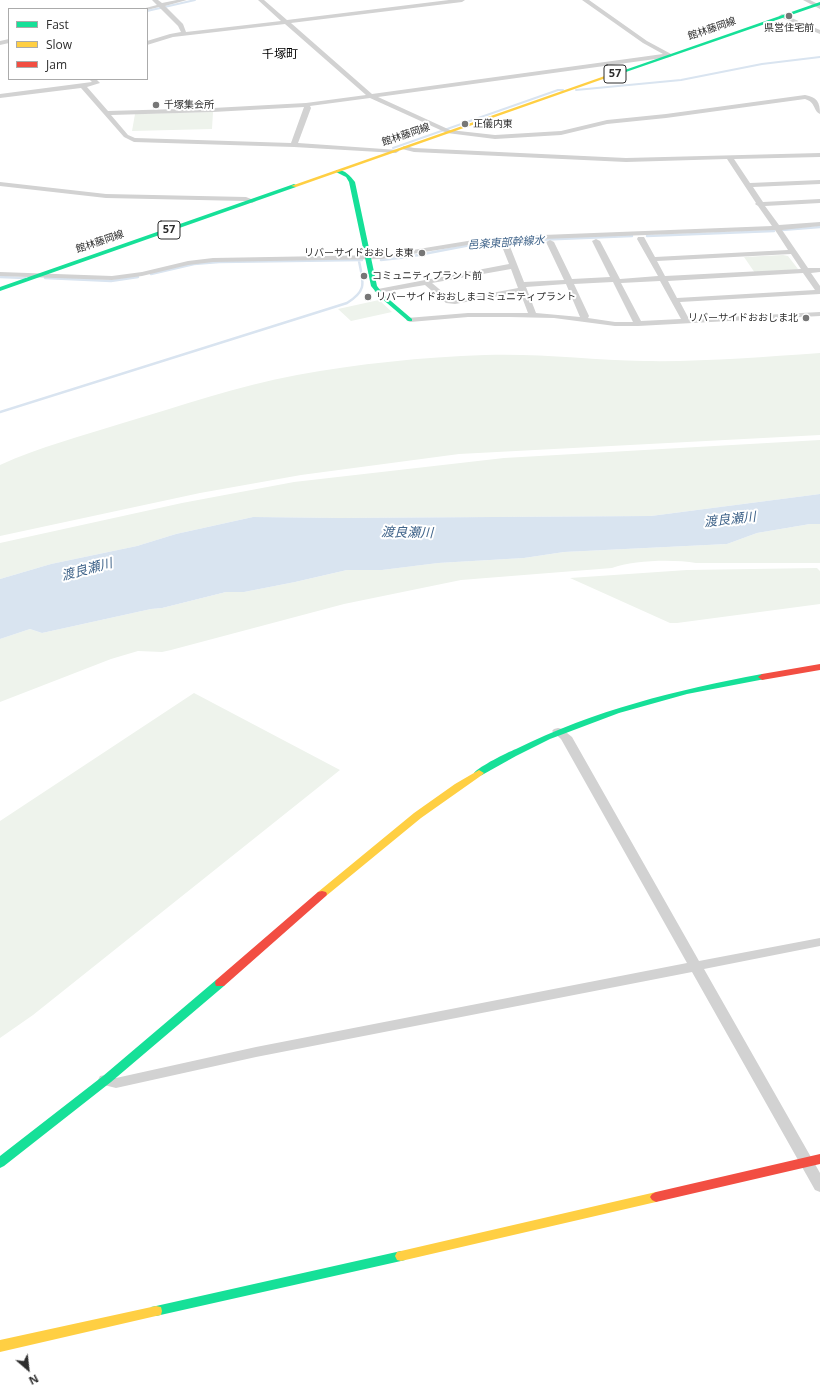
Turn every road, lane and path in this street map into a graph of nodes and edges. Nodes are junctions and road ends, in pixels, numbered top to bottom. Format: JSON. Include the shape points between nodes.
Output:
{"nodes":[{"id":1,"x":154,"y":0,"type":"edge"},
{"id":2,"x":184,"y":0,"type":"edge"},
{"id":3,"x":261,"y":0,"type":"edge"},
{"id":4,"x":462,"y":0,"type":"edge"},
{"id":5,"x":585,"y":0,"type":"edge"},
{"id":6,"x":806,"y":0,"type":"edge"},
{"id":7,"x":818,"y":5,"type":"edge"},
{"id":8,"x":160,"y":6,"type":"junction"},
{"id":9,"x":148,"y":8,"type":"edge"},
{"id":10,"x":782,"y":16,"type":"junction"},
{"id":11,"x":286,"y":21,"type":"junction"},
{"id":12,"x":820,"y":32,"type":"edge"},
{"id":13,"x":184,"y":34,"type":"junction"},
{"id":14,"x":148,"y":43,"type":"edge"},
{"id":15,"x":670,"y":55,"type":"junction"},
{"id":16,"x":93,"y":80,"type":"edge"},
{"id":17,"x":83,"y":86,"type":"junction"},
{"id":18,"x":1,"y":95,"type":"edge"},
{"id":19,"x":371,"y":96,"type":"junction"},
{"id":20,"x":306,"y":105,"type":"junction"},
{"id":21,"x":820,"y":112,"type":"edge"},
{"id":22,"x":108,"y":113,"type":"junction"},
{"id":23,"x":449,"y":132,"type":"junction"},
{"id":24,"x":294,"y":145,"type":"junction"},
{"id":25,"x":400,"y":149,"type":"junction"},
{"id":26,"x":820,"y":155,"type":"edge"},
{"id":27,"x":729,"y":157,"type":"junction"},
{"id":28,"x":338,"y":171,"type":"junction"},
{"id":29,"x":820,"y":182,"type":"edge"},
{"id":30,"x":0,"y":184,"type":"edge"},
{"id":31,"x":747,"y":185,"type":"junction"},
{"id":32,"x":252,"y":201,"type":"junction"},
{"id":33,"x":820,"y":201,"type":"edge"},
{"id":34,"x":759,"y":204,"type":"junction"},
{"id":35,"x":820,"y":224,"type":"edge"},
{"id":36,"x":777,"y":230,"type":"junction"},
{"id":37,"x":820,"y":230,"type":"edge"},
{"id":38,"x":641,"y":239,"type":"junction"},
{"id":39,"x":596,"y":241,"type":"junction"},
{"id":40,"x":550,"y":242,"type":"junction"},
{"id":41,"x":505,"y":244,"type":"junction"},
{"id":42,"x":792,"y":252,"type":"junction"},
{"id":43,"x":652,"y":259,"type":"junction"},
{"id":44,"x":367,"y":261,"type":"junction"},
{"id":45,"x":513,"y":266,"type":"junction"},
{"id":46,"x":820,"y":270,"type":"edge"},
{"id":47,"x":806,"y":272,"type":"junction"},
{"id":48,"x":0,"y":274,"type":"edge"},
{"id":49,"x":40,"y":275,"type":"junction"},
{"id":50,"x":663,"y":279,"type":"junction"},
{"id":51,"x":616,"y":280,"type":"junction"},
{"id":52,"x":426,"y":282,"type":"junction"},
{"id":53,"x":569,"y":282,"type":"junction"},
{"id":54,"x":522,"y":287,"type":"junction"},
{"id":55,"x":0,"y":289,"type":"edge"},
{"id":56,"x":378,"y":291,"type":"junction"},
{"id":57,"x":820,"y":292,"type":"edge"},
{"id":58,"x":675,"y":300,"type":"junction"},
{"id":59,"x":820,"y":314,"type":"edge"},
{"id":60,"x":533,"y":315,"type":"junction"},
{"id":61,"x":583,"y":319,"type":"junction"},
{"id":62,"x":410,"y":320,"type":"joint"},
{"id":63,"x":687,"y":322,"type":"junction"},
{"id":64,"x":638,"y":324,"type":"junction"},
{"id":65,"x":820,"y":667,"type":"edge"},
{"id":66,"x":558,"y":731,"type":"junction"},
{"id":67,"x":820,"y":942,"type":"edge"},
{"id":68,"x":695,"y":966,"type":"junction"},
{"id":69,"x":105,"y":1080,"type":"junction"},
{"id":70,"x":820,"y":1159,"type":"edge"},
{"id":71,"x":807,"y":1162,"type":"junction"},
{"id":72,"x":0,"y":1163,"type":"edge"},
{"id":73,"x":820,"y":1186,"type":"edge"},
{"id":74,"x":0,"y":1346,"type":"edge"}],
"edges":[{"from":1,"to":8,"type":"street"},
{"from":2,"to":8,"type":"street"},
{"from":3,"to":11,"type":"street"},
{"from":4,"to":11,"type":"street"},
{"from":5,"to":15,"type":"street","via":[[645,42]]},
{"from":6,"to":7,"type":"street"},
{"from":7,"to":10,"type":"street","name":"館林藤岡線","number":"57"},
{"from":8,"to":9,"type":"street"},
{"from":8,"to":13,"type":"street","via":[[181,25]]},
{"from":10,"to":12,"type":"street"},
{"from":10,"to":15,"type":"street","name":"館林藤岡線","number":"57"},
{"from":11,"to":13,"type":"street"},
{"from":11,"to":19,"type":"street"},
{"from":13,"to":14,"type":"street"},
{"from":15,"to":19,"type":"street"},
{"from":15,"to":23,"type":"street","name":"館林藤岡線","number":"57"},
{"from":16,"to":17,"type":"street","via":[[97,83]]},
{"from":17,"to":18,"type":"street"},
{"from":17,"to":22,"type":"street"},
{"from":19,"to":20,"type":"street"},
{"from":19,"to":23,"type":"street"},
{"from":20,"to":22,"type":"street"},
{"from":20,"to":24,"type":"street","via":[[308,108]]},
{"from":21,"to":23,"type":"street","via":[[819,105],[808,97],[606,122],[561,133],[495,138]]},
{"from":22,"to":24,"type":"street","via":[[126,136],[134,140]]},
{"from":23,"to":25,"type":"street","name":"館林藤岡線","number":"57"},
{"from":24,"to":25,"type":"street"},
{"from":25,"to":27,"type":"street","via":[[626,160]]},
{"from":25,"to":28,"type":"street","name":"館林藤岡線","number":"57"},
{"from":26,"to":27,"type":"street"},
{"from":27,"to":31,"type":"street"},
{"from":28,"to":32,"type":"street","name":"館林藤岡線","number":"57"},
{"from":28,"to":44,"type":"street","via":[[348,176],[352,182]]},
{"from":29,"to":31,"type":"street"},
{"from":30,"to":32,"type":"street","via":[[106,196]]},
{"from":31,"to":34,"type":"street"},
{"from":32,"to":49,"type":"street","name":"館林藤岡線","number":"57"},
{"from":33,"to":34,"type":"street"},
{"from":34,"to":36,"type":"street"},
{"from":35,"to":36,"type":"street"},
{"from":36,"to":37,"type":"street"},
{"from":36,"to":38,"type":"street"},
{"from":36,"to":42,"type":"street"},
{"from":36,"to":44,"type":"street","via":[[492,239]]},
{"from":38,"to":39,"type":"street"},
{"from":38,"to":43,"type":"street"},
{"from":39,"to":40,"type":"street"},
{"from":39,"to":51,"type":"street"},
{"from":40,"to":41,"type":"street"},
{"from":40,"to":53,"type":"street"},
{"from":41,"to":44,"type":"street","via":[[398,262]]},
{"from":41,"to":45,"type":"street"},
{"from":42,"to":43,"type":"street"},
{"from":42,"to":47,"type":"street"},
{"from":43,"to":50,"type":"street"},
{"from":44,"to":49,"type":"street","via":[[213,260],[112,278]]},
{"from":44,"to":56,"type":"street","via":[[372,281]]},
{"from":45,"to":52,"type":"street"},
{"from":45,"to":54,"type":"street"},
{"from":46,"to":47,"type":"street"},
{"from":47,"to":50,"type":"street"},
{"from":47,"to":57,"type":"street"},
{"from":48,"to":49,"type":"street"},
{"from":49,"to":55,"type":"street","name":"館林藤岡線","number":"57"},
{"from":50,"to":51,"type":"street"},
{"from":50,"to":58,"type":"street"},
{"from":51,"to":53,"type":"street"},
{"from":51,"to":64,"type":"street"},
{"from":52,"to":54,"type":"street","via":[[449,301],[455,302]]},
{"from":52,"to":56,"type":"street"},
{"from":53,"to":54,"type":"street"},
{"from":53,"to":61,"type":"street"},
{"from":54,"to":60,"type":"street"},
{"from":56,"to":62,"type":"street"},
{"from":57,"to":58,"type":"street"},
{"from":58,"to":63,"type":"street"},
{"from":59,"to":63,"type":"street"},
{"from":60,"to":61,"type":"street"},
{"from":60,"to":62,"type":"street","via":[[482,315]]},
{"from":61,"to":64,"type":"street","via":[[615,324]]},
{"from":63,"to":64,"type":"street"},
{"from":65,"to":66,"type":"street","via":[[666,694],[612,710]]},
{"from":66,"to":68,"type":"street","via":[[566,737]]},
{"from":66,"to":69,"type":"street","via":[[495,763],[404,826]]},
{"from":67,"to":68,"type":"street"},
{"from":68,"to":69,"type":"street","via":[[263,1050],[116,1082]]},
{"from":68,"to":71,"type":"street"},
{"from":69,"to":72,"type":"street"},
{"from":70,"to":71,"type":"street"},
{"from":71,"to":73,"type":"street"},
{"from":71,"to":74,"type":"street"}]}
